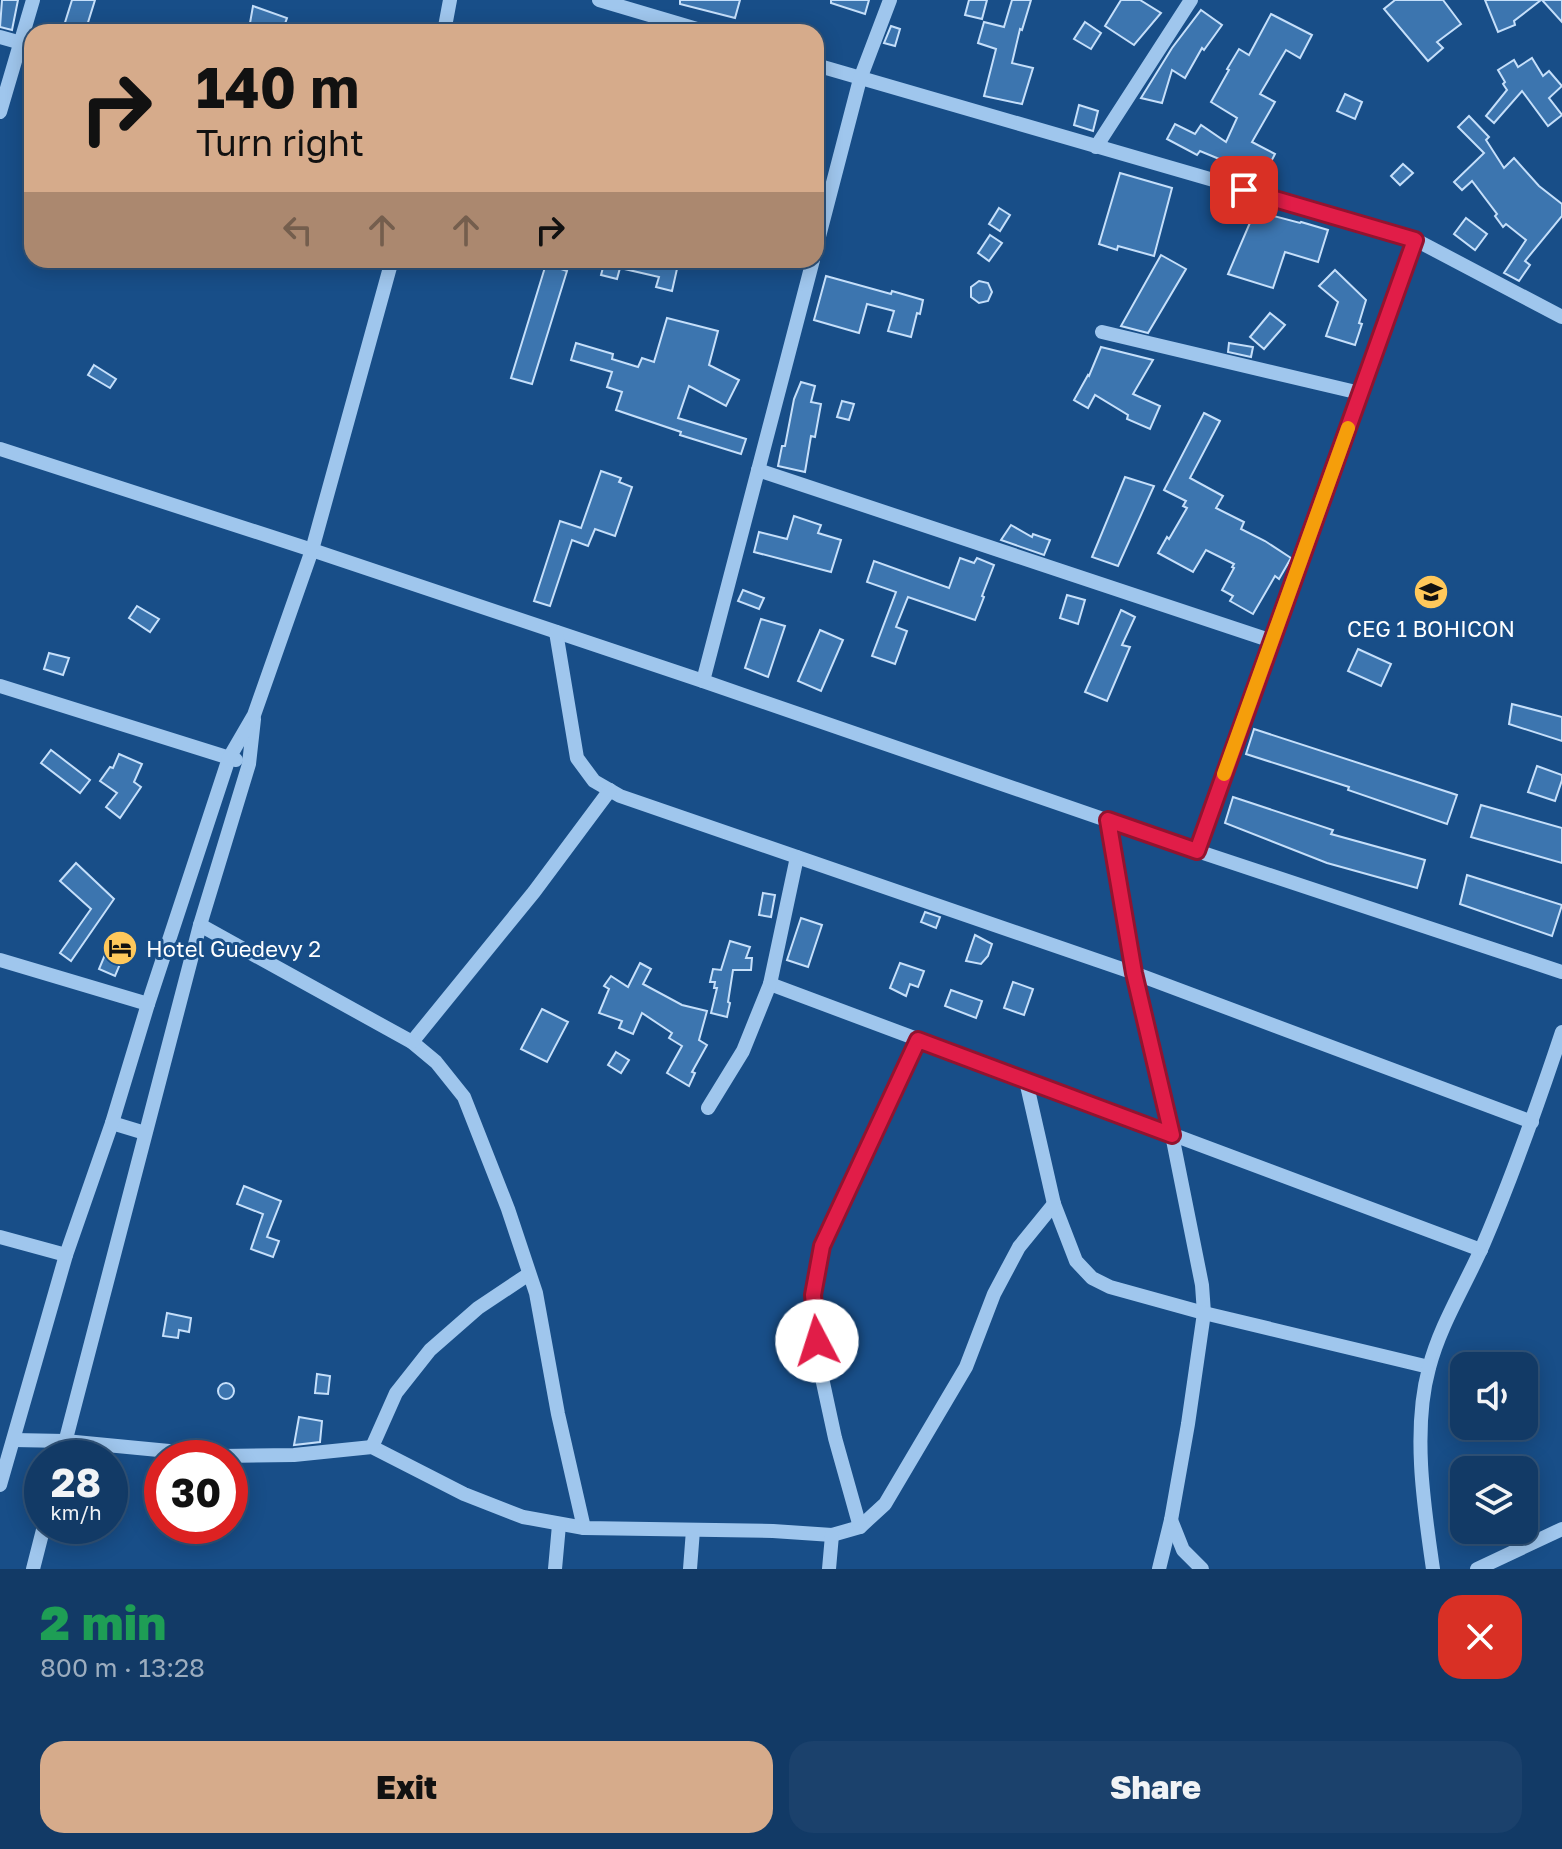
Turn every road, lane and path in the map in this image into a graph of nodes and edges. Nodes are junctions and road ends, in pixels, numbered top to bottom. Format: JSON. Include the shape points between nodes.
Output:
{"nodes":[{"id":1,"x":33,"y":0,"type":"edge"},
{"id":2,"x":450,"y":0,"type":"edge"},
{"id":3,"x":599,"y":0,"type":"edge"},
{"id":4,"x":890,"y":0,"type":"edge"},
{"id":5,"x":1189,"y":1,"type":"edge"},
{"id":6,"x":29,"y":24,"type":"edge"},
{"id":7,"x":446,"y":24,"type":"edge"},
{"id":8,"x":680,"y":24,"type":"edge"},
{"id":9,"x":0,"y":37,"type":"edge"},
{"id":10,"x":24,"y":43,"type":"edge"},
{"id":11,"x":24,"y":49,"type":"edge"},
{"id":12,"x":824,"y":68,"type":"edge"},
{"id":13,"x":860,"y":79,"type":"junction"},
{"id":14,"x":0,"y":112,"type":"edge"},
{"id":15,"x":1096,"y":147,"type":"junction"},
{"id":16,"x":824,"y":217,"type":"edge"},
{"id":17,"x":1415,"y":240,"type":"junction"},
{"id":18,"x":390,"y":268,"type":"edge"},
{"id":19,"x":811,"y":268,"type":"edge"},
{"id":20,"x":1562,"y":317,"type":"edge"},
{"id":21,"x":1102,"y":332,"type":"dead end"},
{"id":22,"x":1360,"y":393,"type":"junction"},
{"id":23,"x":0,"y":449,"type":"edge"},
{"id":24,"x":758,"y":470,"type":"junction"},
{"id":25,"x":312,"y":550,"type":"junction"},
{"id":26,"x":556,"y":632,"type":"junction"},
{"id":27,"x":1272,"y":641,"type":"junction"},
{"id":28,"x":703,"y":681,"type":"junction"},
{"id":29,"x":0,"y":686,"type":"edge"},
{"id":30,"x":254,"y":715,"type":"junction"},
{"id":31,"x":229,"y":758,"type":"junction"},
{"id":32,"x":249,"y":764,"type":"junction"},
{"id":33,"x":610,"y":790,"type":"junction"},
{"id":34,"x":1108,"y":820,"type":"junction"},
{"id":35,"x":1197,"y":851,"type":"junction"},
{"id":36,"x":797,"y":857,"type":"junction"},
{"id":37,"x":200,"y":925,"type":"junction"},
{"id":38,"x":0,"y":960,"type":"edge"},
{"id":39,"x":1562,"y":972,"type":"edge"},
{"id":40,"x":1134,"y":973,"type":"junction"},
{"id":41,"x":770,"y":984,"type":"junction"},
{"id":42,"x":148,"y":1004,"type":"junction"},
{"id":43,"x":1562,"y":1032,"type":"edge"},
{"id":44,"x":918,"y":1040,"type":"junction"},
{"id":45,"x":412,"y":1042,"type":"junction"},
{"id":46,"x":1026,"y":1081,"type":"junction"},
{"id":47,"x":708,"y":1108,"type":"dead end"},
{"id":48,"x":1532,"y":1122,"type":"junction"},
{"id":49,"x":112,"y":1123,"type":"junction"},
{"id":50,"x":145,"y":1133,"type":"junction"},
{"id":51,"x":1172,"y":1135,"type":"junction"},
{"id":52,"x":1054,"y":1204,"type":"junction"},
{"id":53,"x":0,"y":1237,"type":"edge"},
{"id":54,"x":1481,"y":1250,"type":"junction"},
{"id":55,"x":66,"y":1255,"type":"junction"},
{"id":56,"x":529,"y":1274,"type":"junction"},
{"id":57,"x":1204,"y":1313,"type":"junction"},
{"id":58,"x":1429,"y":1367,"type":"junction"},
{"id":59,"x":14,"y":1440,"type":"junction"},
{"id":60,"x":24,"y":1440,"type":"edge"},
{"id":61,"x":65,"y":1440,"type":"edge"},
{"id":62,"x":128,"y":1447,"type":"edge"},
{"id":63,"x":372,"y":1447,"type":"junction"},
{"id":64,"x":0,"y":1485,"type":"edge"},
{"id":65,"x":1171,"y":1520,"type":"junction"},
{"id":66,"x":559,"y":1525,"type":"junction"},
{"id":67,"x":860,"y":1527,"type":"junction"},
{"id":68,"x":584,"y":1528,"type":"junction"},
{"id":69,"x":1562,"y":1529,"type":"edge"},
{"id":70,"x":693,"y":1530,"type":"junction"},
{"id":71,"x":832,"y":1535,"type":"junction"},
{"id":72,"x":39,"y":1544,"type":"edge"},
{"id":73,"x":33,"y":1569,"type":"edge"},
{"id":74,"x":555,"y":1569,"type":"edge"},
{"id":75,"x":690,"y":1569,"type":"edge"},
{"id":76,"x":829,"y":1569,"type":"edge"},
{"id":77,"x":1159,"y":1569,"type":"edge"},
{"id":78,"x":1202,"y":1569,"type":"edge"},
{"id":79,"x":1433,"y":1569,"type":"edge"},
{"id":80,"x":1477,"y":1569,"type":"edge"}],
"edges":[{"from":1,"to":6,"type":"street"},
{"from":2,"to":7,"type":"street"},
{"from":3,"to":8,"type":"street"},
{"from":4,"to":13,"type":"street"},
{"from":5,"to":15,"type":"street"},
{"from":9,"to":10,"type":"street"},
{"from":11,"to":14,"type":"street"},
{"from":12,"to":13,"type":"street"},
{"from":13,"to":15,"type":"street"},
{"from":13,"to":16,"type":"street"},
{"from":15,"to":17,"type":"street"},
{"from":17,"to":20,"type":"street"},
{"from":17,"to":22,"type":"street"},
{"from":18,"to":25,"type":"street"},
{"from":19,"to":24,"type":"street"},
{"from":21,"to":22,"type":"street"},
{"from":22,"to":27,"type":"street"},
{"from":23,"to":25,"type":"street"},
{"from":24,"to":27,"type":"street"},
{"from":24,"to":28,"type":"street"},
{"from":25,"to":26,"type":"street"},
{"from":25,"to":30,"type":"street"},
{"from":26,"to":28,"type":"street"},
{"from":26,"to":33,"type":"street","via":[[577,758],[594,781]]},
{"from":27,"to":35,"type":"street"},
{"from":28,"to":34,"type":"street"},
{"from":29,"to":31,"type":"street"},
{"from":30,"to":31,"type":"street"},
{"from":30,"to":32,"type":"street"},
{"from":31,"to":32,"type":"street"},
{"from":31,"to":42,"type":"street"},
{"from":32,"to":37,"type":"street"},
{"from":33,"to":36,"type":"street"},
{"from":33,"to":45,"type":"street"},
{"from":34,"to":35,"type":"street"},
{"from":34,"to":40,"type":"street"},
{"from":35,"to":39,"type":"street"},
{"from":36,"to":40,"type":"street"},
{"from":36,"to":41,"type":"street"},
{"from":37,"to":45,"type":"street"},
{"from":37,"to":50,"type":"street"},
{"from":38,"to":42,"type":"street"},
{"from":40,"to":48,"type":"street"},
{"from":40,"to":51,"type":"street"},
{"from":41,"to":44,"type":"street"},
{"from":41,"to":47,"type":"street","via":[[743,1051]]},
{"from":42,"to":49,"type":"street"},
{"from":43,"to":48,"type":"street"},
{"from":44,"to":46,"type":"street"},
{"from":44,"to":67,"type":"street","via":[[822,1246],[813,1295],[819,1364]]},
{"from":45,"to":56,"type":"street","via":[[464,1097]]},
{"from":46,"to":51,"type":"street"},
{"from":46,"to":52,"type":"street"},
{"from":48,"to":54,"type":"street"},
{"from":49,"to":50,"type":"street"},
{"from":49,"to":55,"type":"street"},
{"from":50,"to":61,"type":"street"},
{"from":51,"to":54,"type":"street"},
{"from":51,"to":57,"type":"street"},
{"from":52,"to":57,"type":"street","via":[[1076,1261],[1092,1278]]},
{"from":52,"to":67,"type":"street","via":[[1019,1247],[966,1367],[885,1504]]},
{"from":53,"to":55,"type":"street"},
{"from":54,"to":58,"type":"street"},
{"from":55,"to":59,"type":"street"},
{"from":56,"to":63,"type":"street","via":[[478,1308],[430,1350],[396,1393]]},
{"from":56,"to":68,"type":"street"},
{"from":57,"to":58,"type":"street"},
{"from":57,"to":65,"type":"street"},
{"from":58,"to":79,"type":"street","via":[[1421,1445]]},
{"from":59,"to":60,"type":"street"},
{"from":59,"to":64,"type":"street"},
{"from":62,"to":63,"type":"street","via":[[221,1456]]},
{"from":63,"to":66,"type":"street","via":[[464,1494]]},
{"from":65,"to":77,"type":"street"},
{"from":65,"to":78,"type":"street","via":[[1183,1550]]},
{"from":66,"to":68,"type":"street"},
{"from":66,"to":74,"type":"street"},
{"from":67,"to":71,"type":"street"},
{"from":68,"to":70,"type":"street"},
{"from":69,"to":80,"type":"street"},
{"from":70,"to":71,"type":"street"},
{"from":70,"to":75,"type":"street"},
{"from":71,"to":76,"type":"street"},
{"from":72,"to":73,"type":"street"}]}
